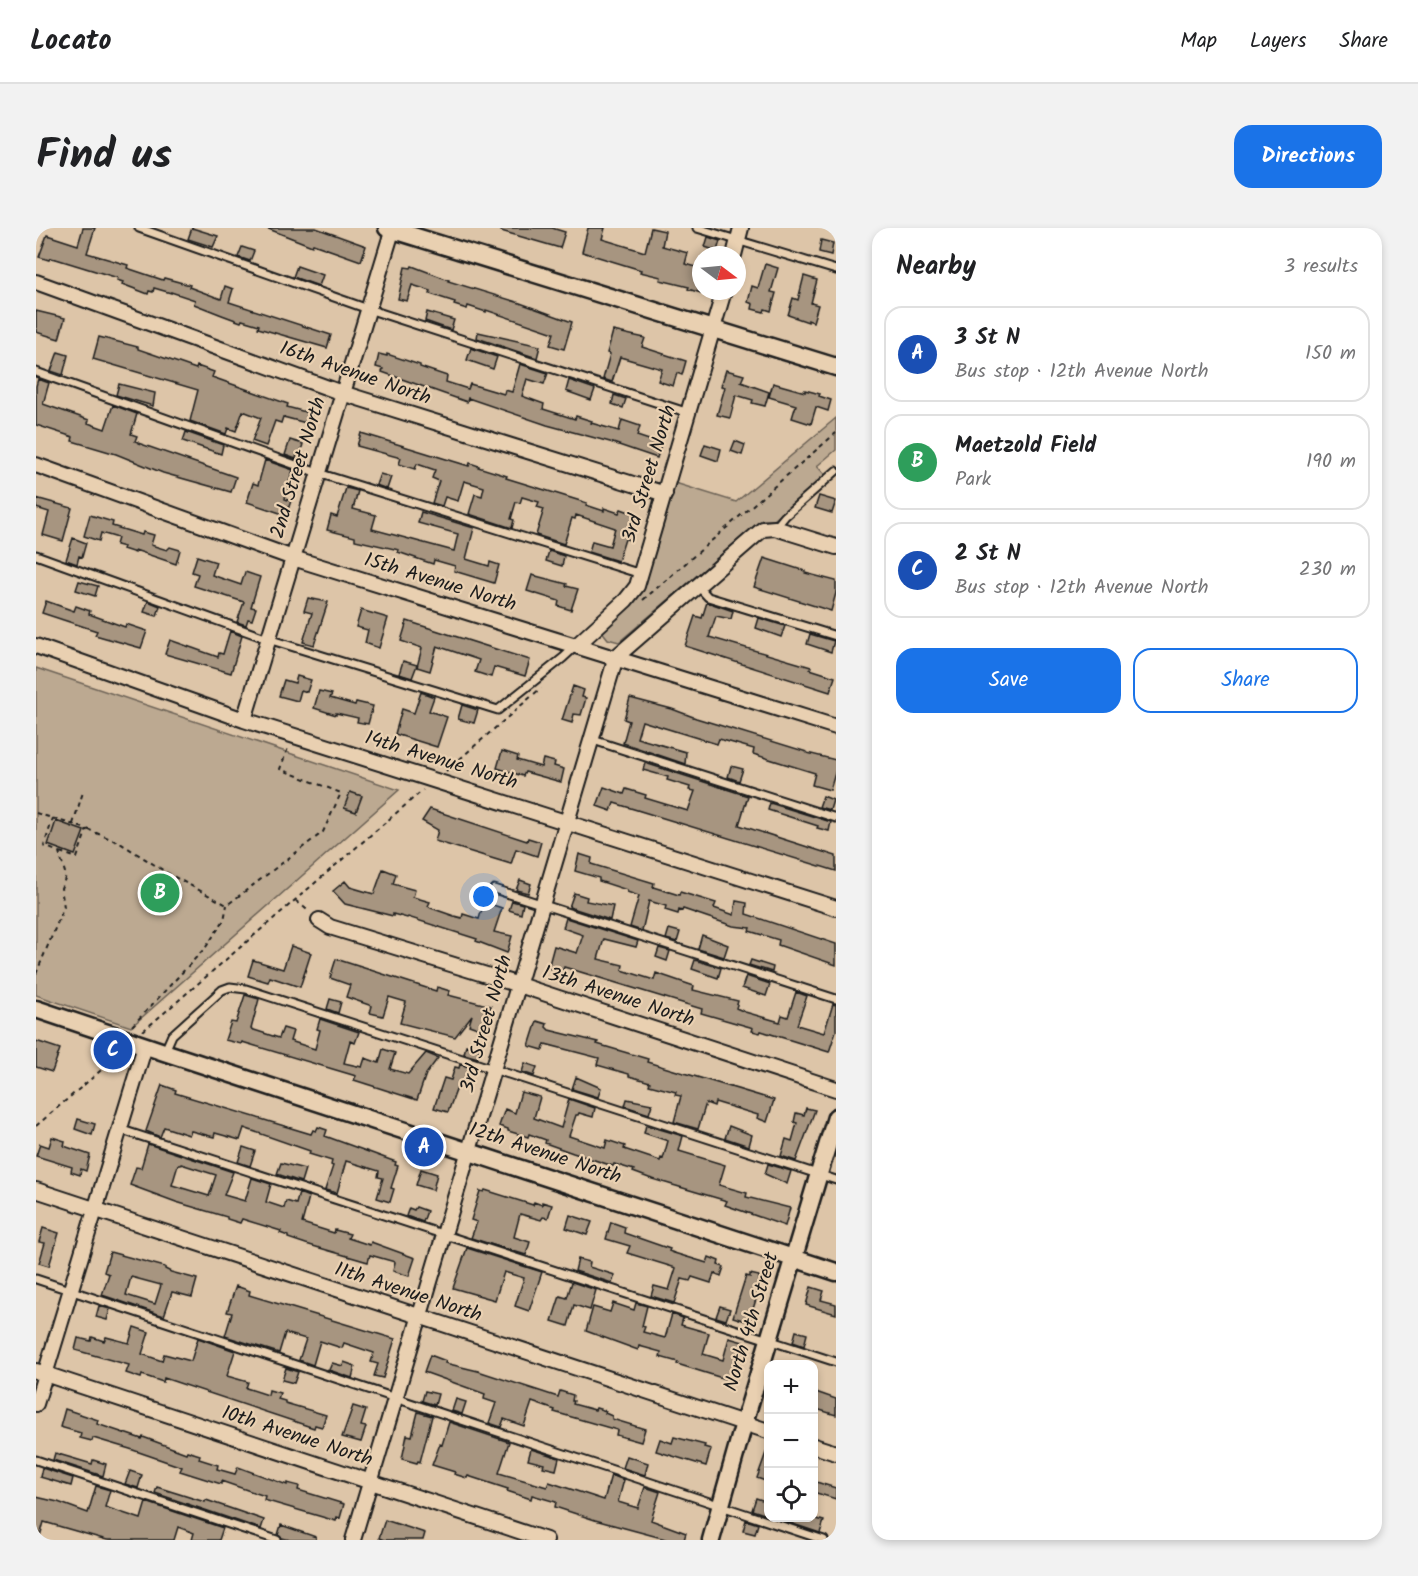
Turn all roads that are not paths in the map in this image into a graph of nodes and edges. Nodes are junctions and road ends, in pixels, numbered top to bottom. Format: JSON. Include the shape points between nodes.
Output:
{"nodes":[{"id":1,"x":139,"y":228,"type":"edge"},
{"id":2,"x":697,"y":228,"type":"edge"},
{"id":3,"x":391,"y":229,"type":"edge"},
{"id":4,"x":740,"y":234,"type":"edge"},
{"id":5,"x":836,"y":270,"type":"edge"},
{"id":6,"x":36,"y":282,"type":"edge"},
{"id":7,"x":721,"y":300,"type":"edge"},
{"id":8,"x":368,"y":309,"type":"junction"},
{"id":9,"x":713,"y":330,"type":"junction"},
{"id":10,"x":836,"y":367,"type":"edge"},
{"id":11,"x":36,"y":372,"type":"edge"},
{"id":12,"x":342,"y":393,"type":"junction"},
{"id":13,"x":689,"y":413,"type":"junction"},
{"id":14,"x":36,"y":465,"type":"edge"},
{"id":15,"x":836,"y":471,"type":"edge"},
{"id":16,"x":318,"y":473,"type":"junction"},
{"id":17,"x":665,"y":494,"type":"junction"},
{"id":18,"x":772,"y":528,"type":"junction"},
{"id":19,"x":836,"y":547,"type":"edge"},
{"id":20,"x":36,"y":555,"type":"edge"},
{"id":21,"x":292,"y":558,"type":"junction"},
{"id":22,"x":641,"y":574,"type":"junction"},
{"id":23,"x":698,"y":586,"type":"junction"},
{"id":24,"x":836,"y":636,"type":"edge"},
{"id":25,"x":268,"y":639,"type":"junction"},
{"id":26,"x":36,"y":646,"type":"edge"},
{"id":27,"x":576,"y":646,"type":"junction"},
{"id":28,"x":616,"y":657,"type":"junction"},
{"id":29,"x":243,"y":720,"type":"junction"},
{"id":30,"x":836,"y":727,"type":"edge"},
{"id":31,"x":593,"y":740,"type":"junction"},
{"id":32,"x":836,"y":818,"type":"edge"},
{"id":33,"x":568,"y":822,"type":"junction"},
{"id":34,"x":494,"y":889,"type":"dead end"},
{"id":35,"x":543,"y":904,"type":"junction"},
{"id":36,"x":836,"y":908,"type":"edge"},
{"id":37,"x":319,"y":920,"type":"road end"},
{"id":38,"x":519,"y":985,"type":"junction"},
{"id":39,"x":836,"y":999,"type":"edge"},
{"id":40,"x":36,"y":1009,"type":"edge"},
{"id":41,"x":142,"y":1040,"type":"junction"},
{"id":42,"x":164,"y":1052,"type":"junction"},
{"id":43,"x":495,"y":1070,"type":"junction"},
{"id":44,"x":836,"y":1089,"type":"edge"},
{"id":45,"x":836,"y":1117,"type":"edge"},
{"id":46,"x":119,"y":1129,"type":"junction"},
{"id":47,"x":470,"y":1152,"type":"junction"},
{"id":48,"x":819,"y":1174,"type":"junction"},
{"id":49,"x":836,"y":1180,"type":"edge"},
{"id":50,"x":36,"y":1191,"type":"edge"},
{"id":51,"x":95,"y":1210,"type":"junction"},
{"id":52,"x":445,"y":1234,"type":"junction"},
{"id":53,"x":793,"y":1258,"type":"junction"},
{"id":54,"x":836,"y":1272,"type":"edge"},
{"id":55,"x":36,"y":1279,"type":"edge"},
{"id":56,"x":71,"y":1291,"type":"junction"},
{"id":57,"x":420,"y":1318,"type":"junction"},
{"id":58,"x":769,"y":1340,"type":"junction"},
{"id":59,"x":836,"y":1362,"type":"edge"},
{"id":60,"x":41,"y":1372,"type":"edge"},
{"id":61,"x":395,"y":1399,"type":"junction"},
{"id":62,"x":36,"y":1404,"type":"edge"},
{"id":63,"x":744,"y":1422,"type":"junction"},
{"id":64,"x":764,"y":1430,"type":"edge"},
{"id":65,"x":818,"y":1448,"type":"edge"},
{"id":66,"x":836,"y":1453,"type":"edge"},
{"id":67,"x":36,"y":1460,"type":"edge"},
{"id":68,"x":371,"y":1482,"type":"junction"},
{"id":69,"x":720,"y":1506,"type":"junction"},
{"id":70,"x":277,"y":1540,"type":"edge"},
{"id":71,"x":353,"y":1540,"type":"edge"},
{"id":72,"x":546,"y":1540,"type":"edge"},
{"id":73,"x":711,"y":1540,"type":"edge"},
{"id":74,"x":824,"y":1540,"type":"edge"}],
"edges":[{"from":1,"to":8,"type":"lane"},
{"from":2,"to":4,"type":"lane"},
{"from":3,"to":8,"type":"street","name":"2nd Street North"},
{"from":3,"to":9,"type":"street"},
{"from":4,"to":5,"type":"lane"},
{"from":6,"to":12,"type":"street","name":"16th Avenue North"},
{"from":7,"to":9,"type":"street","name":"3rd Street North"},
{"from":8,"to":12,"type":"street","name":"2nd Street North"},
{"from":8,"to":13,"type":"lane"},
{"from":9,"to":10,"type":"street"},
{"from":9,"to":13,"type":"street","name":"3rd Street North"},
{"from":11,"to":16,"type":"lane"},
{"from":12,"to":16,"type":"street","name":"2nd Street North"},
{"from":12,"to":17,"type":"street","name":"16th Avenue North"},
{"from":13,"to":17,"type":"street","name":"3rd Street North"},
{"from":14,"to":21,"type":"street","name":"15th Avenue North"},
{"from":15,"to":18,"type":"lane"},
{"from":16,"to":21,"type":"street","name":"2nd Street North"},
{"from":16,"to":22,"type":"lane"},
{"from":17,"to":22,"type":"street","name":"3rd Street North"},
{"from":18,"to":19,"type":"street"},
{"from":18,"to":23,"type":"street","via":[[758,533]]},
{"from":20,"to":25,"type":"lane"},
{"from":21,"to":25,"type":"street","name":"2nd Street North"},
{"from":21,"to":27,"type":"street","name":"15th Avenue North"},
{"from":22,"to":27,"type":"street","name":"3rd Street North","via":[[632,593]]},
{"from":23,"to":24,"type":"lane","via":[[708,597]]},
{"from":23,"to":28,"type":"street"},
{"from":25,"to":27,"type":"lane","via":[[498,710]]},
{"from":25,"to":29,"type":"street","name":"2nd Street North"},
{"from":26,"to":29,"type":"street","name":"14th Avenue North"},
{"from":27,"to":28,"type":"street","name":"15th Avenue North"},
{"from":28,"to":30,"type":"street","name":"15th Avenue North"},
{"from":28,"to":31,"type":"street","name":"3rd Street North"},
{"from":29,"to":33,"type":"street","name":"14th Avenue North"},
{"from":31,"to":32,"type":"lane"},
{"from":31,"to":33,"type":"street","name":"3rd Street North"},
{"from":33,"to":35,"type":"street","name":"3rd Street North"},
{"from":33,"to":36,"type":"street","name":"14th Avenue North"},
{"from":34,"to":35,"type":"lane"},
{"from":35,"to":38,"type":"street","name":"3rd Street North"},
{"from":35,"to":39,"type":"lane"},
{"from":37,"to":38,"type":"street","name":"13th Avenue North","via":[[330,927]]},
{"from":38,"to":43,"type":"street","name":"3rd Street North"},
{"from":38,"to":44,"type":"street","name":"13th Avenue North"},
{"from":40,"to":41,"type":"street","name":"12th Avenue North"},
{"from":41,"to":42,"type":"street","name":"12th Avenue North"},
{"from":41,"to":46,"type":"street"},
{"from":42,"to":43,"type":"lane","via":[[172,1035],[222,990],[237,987]]},
{"from":42,"to":47,"type":"street","name":"12th Avenue North"},
{"from":43,"to":47,"type":"street","name":"3rd Street North"},
{"from":43,"to":48,"type":"lane"},
{"from":45,"to":48,"type":"street","name":"North 4th Street"},
{"from":46,"to":51,"type":"street"},
{"from":46,"to":52,"type":"lane"},
{"from":47,"to":52,"type":"street","name":"3rd Street North"},
{"from":47,"to":53,"type":"street","name":"12th Avenue North"},
{"from":48,"to":49,"type":"lane"},
{"from":48,"to":53,"type":"street","name":"North 4th Street"},
{"from":50,"to":51,"type":"street","name":"11th Avenue North"},
{"from":51,"to":56,"type":"street"},
{"from":51,"to":57,"type":"street","name":"11th Avenue North"},
{"from":52,"to":57,"type":"street","name":"3rd Street North"},
{"from":52,"to":58,"type":"lane"},
{"from":53,"to":54,"type":"street","name":"12th Avenue North"},
{"from":53,"to":58,"type":"street","name":"North 4th Street"},
{"from":55,"to":56,"type":"lane"},
{"from":56,"to":60,"type":"street"},
{"from":56,"to":61,"type":"lane"},
{"from":57,"to":61,"type":"street","name":"3rd Street North"},
{"from":57,"to":63,"type":"street","name":"11th Avenue North"},
{"from":58,"to":59,"type":"lane"},
{"from":58,"to":63,"type":"street","name":"North 4th Street"},
{"from":60,"to":62,"type":"street"},
{"from":60,"to":68,"type":"street","name":"10th Avenue North"},
{"from":61,"to":68,"type":"street","name":"3rd Street North"},
{"from":61,"to":69,"type":"lane"},
{"from":63,"to":64,"type":"street","name":"11th Avenue North"},
{"from":63,"to":69,"type":"street","name":"North 4th Street"},
{"from":65,"to":66,"type":"street"},
{"from":67,"to":70,"type":"lane"},
{"from":68,"to":71,"type":"street","name":"3rd Street North"},
{"from":68,"to":72,"type":"street","name":"10th Avenue North"},
{"from":69,"to":73,"type":"street","name":"North 4th Street"},
{"from":69,"to":74,"type":"lane"}]}
